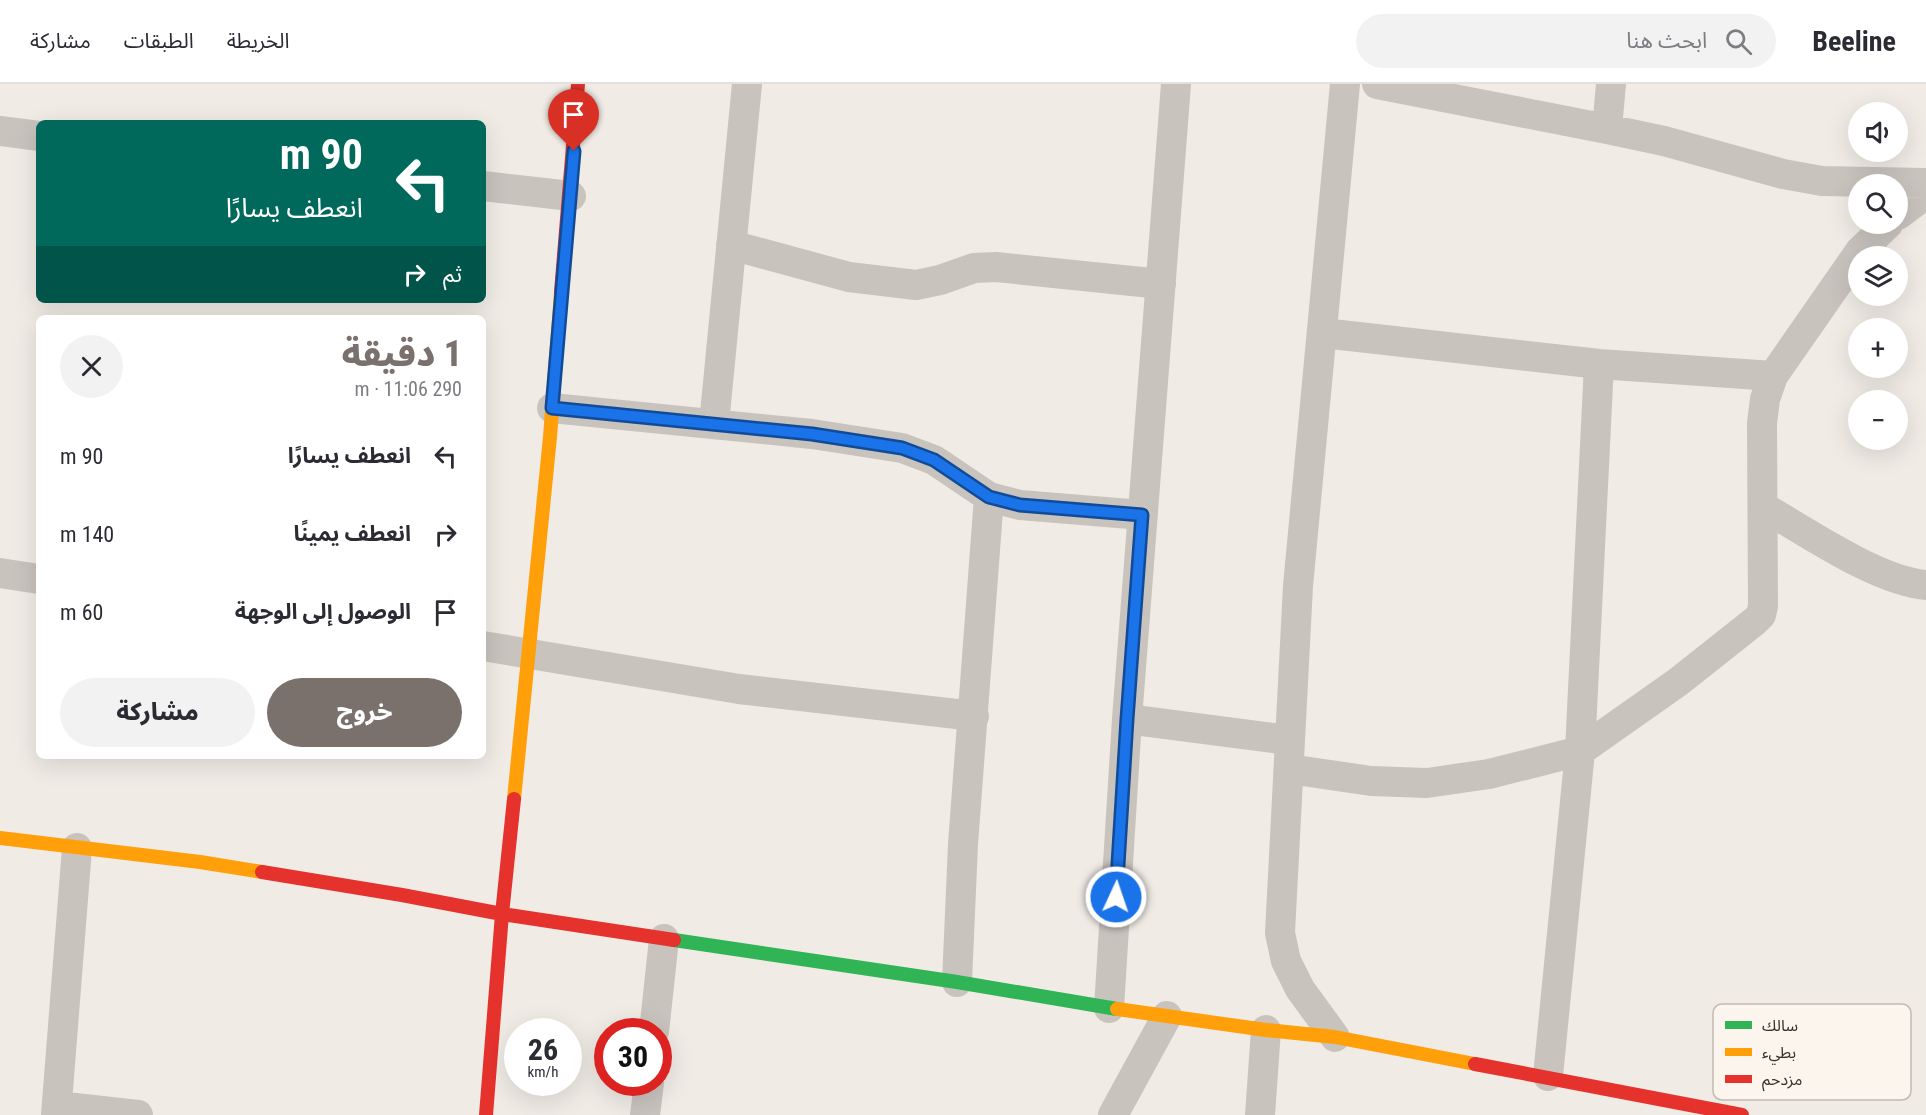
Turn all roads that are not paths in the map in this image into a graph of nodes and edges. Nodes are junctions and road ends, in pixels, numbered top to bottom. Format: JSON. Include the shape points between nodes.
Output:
{"nodes":[{"id":1,"x":578,"y":84,"type":"edge"},
{"id":2,"x":747,"y":84,"type":"edge"},
{"id":3,"x":1176,"y":84,"type":"edge"},
{"id":4,"x":1345,"y":84,"type":"edge"},
{"id":5,"x":1377,"y":84,"type":"edge"},
{"id":6,"x":1611,"y":84,"type":"edge"},
{"id":7,"x":1607,"y":129,"type":"junction"},
{"id":8,"x":0,"y":131,"type":"edge"},
{"id":9,"x":36,"y":136,"type":"edge"},
{"id":10,"x":1926,"y":183,"type":"edge"},
{"id":11,"x":486,"y":186,"type":"edge"},
{"id":12,"x":1926,"y":194,"type":"edge"},
{"id":13,"x":571,"y":196,"type":"junction"},
{"id":14,"x":1908,"y":208,"type":"edge"},
{"id":15,"x":1879,"y":234,"type":"edge"},
{"id":16,"x":731,"y":245,"type":"junction"},
{"id":17,"x":1161,"y":284,"type":"junction"},
{"id":18,"x":1323,"y":333,"type":"junction"},
{"id":19,"x":1599,"y":364,"type":"junction"},
{"id":20,"x":1773,"y":376,"type":"junction"},
{"id":21,"x":552,"y":408,"type":"junction"},
{"id":22,"x":714,"y":424,"type":"junction"},
{"id":23,"x":989,"y":497,"type":"junction"},
{"id":24,"x":1763,"y":507,"type":"junction"},
{"id":25,"x":1142,"y":515,"type":"junction"},
{"id":26,"x":0,"y":573,"type":"edge"},
{"id":27,"x":36,"y":579,"type":"edge"},
{"id":28,"x":1926,"y":585,"type":"edge"},
{"id":29,"x":486,"y":646,"type":"edge"},
{"id":30,"x":528,"y":653,"type":"junction"},
{"id":31,"x":974,"y":716,"type":"junction"},
{"id":32,"x":1127,"y":719,"type":"junction"},
{"id":33,"x":1580,"y":751,"type":"junction"},
{"id":34,"x":1289,"y":754,"type":"junction"},
{"id":35,"x":0,"y":838,"type":"edge"},
{"id":36,"x":77,"y":848,"type":"junction"},
{"id":37,"x":502,"y":914,"type":"junction"},
{"id":38,"x":664,"y":939,"type":"junction"},
{"id":39,"x":957,"y":982,"type":"junction"},
{"id":40,"x":1110,"y":1008,"type":"junction"},
{"id":41,"x":1167,"y":1016,"type":"junction"},
{"id":42,"x":656,"y":1018,"type":"edge"},
{"id":43,"x":1266,"y":1030,"type":"junction"},
{"id":44,"x":1335,"y":1037,"type":"junction"},
{"id":45,"x":1548,"y":1076,"type":"junction"},
{"id":46,"x":647,"y":1096,"type":"edge"},
{"id":47,"x":56,"y":1110,"type":"edge"},
{"id":48,"x":138,"y":1115,"type":"edge"},
{"id":49,"x":486,"y":1115,"type":"edge"},
{"id":50,"x":645,"y":1115,"type":"edge"},
{"id":51,"x":1113,"y":1115,"type":"edge"},
{"id":52,"x":1260,"y":1115,"type":"edge"},
{"id":53,"x":1742,"y":1115,"type":"edge"}],
"edges":[{"from":1,"to":13,"type":"street"},
{"from":2,"to":16,"type":"street"},
{"from":3,"to":17,"type":"street"},
{"from":4,"to":18,"type":"street"},
{"from":5,"to":7,"type":"street"},
{"from":6,"to":7,"type":"street"},
{"from":7,"to":10,"type":"street","via":[[1822,181]]},
{"from":8,"to":9,"type":"street"},
{"from":11,"to":13,"type":"street"},
{"from":12,"to":14,"type":"street"},
{"from":13,"to":21,"type":"street"},
{"from":15,"to":20,"type":"street","via":[[1854,260]]},
{"from":16,"to":17,"type":"street","via":[[849,277],[916,285],[974,268],[996,267]]},
{"from":16,"to":22,"type":"street"},
{"from":17,"to":25,"type":"street"},
{"from":18,"to":19,"type":"street"},
{"from":18,"to":34,"type":"street","via":[[1298,586]]},
{"from":19,"to":20,"type":"street"},
{"from":19,"to":33,"type":"street"},
{"from":20,"to":24,"type":"street","via":[[1762,423]]},
{"from":21,"to":22,"type":"street"},
{"from":21,"to":30,"type":"street"},
{"from":22,"to":23,"type":"street","via":[[902,448],[934,460]]},
{"from":23,"to":25,"type":"street","via":[[1020,505]]},
{"from":23,"to":31,"type":"street"},
{"from":24,"to":28,"type":"street","via":[[1872,569]]},
{"from":24,"to":33,"type":"street","via":[[1761,615],[1678,682]]},
{"from":25,"to":32,"type":"street"},
{"from":26,"to":27,"type":"street"},
{"from":29,"to":30,"type":"street"},
{"from":30,"to":31,"type":"street","via":[[739,689]]},
{"from":30,"to":37,"type":"street"},
{"from":31,"to":39,"type":"street"},
{"from":32,"to":34,"type":"street"},
{"from":32,"to":40,"type":"street"},
{"from":33,"to":34,"type":"street","via":[[1489,774],[1426,783],[1371,781]]},
{"from":33,"to":45,"type":"street"},
{"from":34,"to":44,"type":"street","via":[[1280,933],[1295,979]]},
{"from":35,"to":36,"type":"street"},
{"from":36,"to":37,"type":"street","via":[[200,862]]},
{"from":36,"to":47,"type":"street"},
{"from":37,"to":38,"type":"street"},
{"from":37,"to":49,"type":"street"},
{"from":38,"to":39,"type":"street"},
{"from":38,"to":42,"type":"street"},
{"from":39,"to":40,"type":"street"},
{"from":40,"to":41,"type":"street"},
{"from":41,"to":43,"type":"street"},
{"from":41,"to":51,"type":"street"},
{"from":43,"to":44,"type":"street"},
{"from":43,"to":52,"type":"street"},
{"from":44,"to":45,"type":"street"},
{"from":45,"to":53,"type":"street"},
{"from":46,"to":50,"type":"street"},
{"from":47,"to":48,"type":"street"}]}
